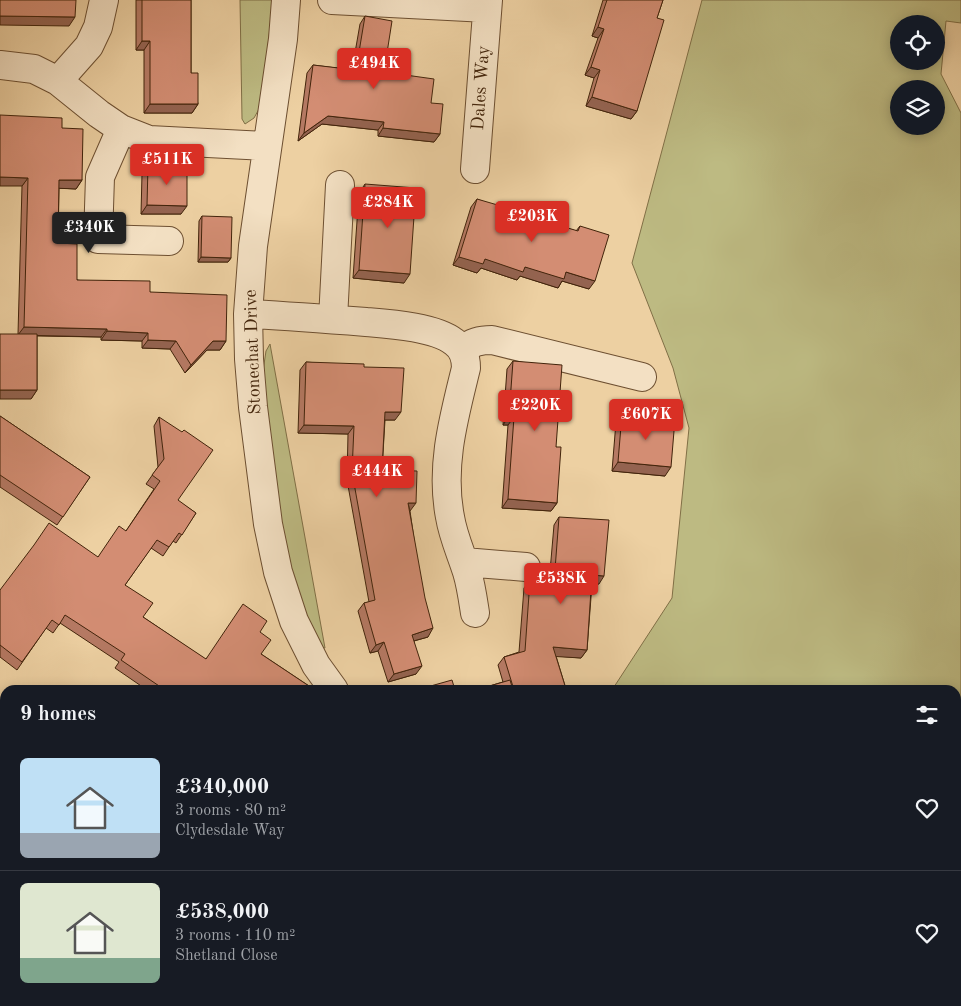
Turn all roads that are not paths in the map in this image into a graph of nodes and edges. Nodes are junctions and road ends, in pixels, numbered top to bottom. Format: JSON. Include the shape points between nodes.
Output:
{"nodes":[{"id":1,"x":104,"y":0,"type":"edge"},
{"id":2,"x":286,"y":0,"type":"edge"},
{"id":3,"x":332,"y":0,"type":"edge"},
{"id":4,"x":487,"y":4,"type":"edge"},
{"id":5,"x":0,"y":65,"type":"edge"},
{"id":6,"x":58,"y":81,"type":"junction"},
{"id":7,"x":122,"y":129,"type":"junction"},
{"id":8,"x":267,"y":146,"type":"junction"},
{"id":9,"x":475,"y":169,"type":"dead end"},
{"id":10,"x":340,"y":185,"type":"dead end"},
{"id":11,"x":169,"y":241,"type":"dead end"},
{"id":12,"x":248,"y":314,"type":"junction"},
{"id":13,"x":333,"y":319,"type":"junction"},
{"id":14,"x":462,"y":350,"type":"junction"},
{"id":15,"x":642,"y":376,"type":"dead end"},
{"id":16,"x":464,"y":562,"type":"junction"},
{"id":17,"x":526,"y":567,"type":"dead end"},
{"id":18,"x":475,"y":613,"type":"dead end"},
{"id":19,"x":330,"y":685,"type":"edge"}],
"edges":[{"from":1,"to":6,"type":"street","via":[[89,46]]},
{"from":2,"to":8,"type":"street","name":"Stonechat Drive"},
{"from":3,"to":4,"type":"street","name":"Dales Way"},
{"from":4,"to":9,"type":"street","name":"Dales Way"},
{"from":5,"to":6,"type":"street","via":[[34,69]]},
{"from":6,"to":7,"type":"street"},
{"from":7,"to":8,"type":"street","via":[[149,140]]},
{"from":7,"to":11,"type":"street","via":[[100,177],[98,239]]},
{"from":8,"to":12,"type":"street","name":"Stonechat Drive","via":[[253,246]]},
{"from":10,"to":13,"type":"street"},
{"from":12,"to":13,"type":"street"},
{"from":12,"to":19,"type":"street","name":"Stonechat Drive","via":[[253,407],[268,524],[278,572],[294,621],[316,665]]},
{"from":13,"to":14,"type":"street","via":[[385,323],[439,333]]},
{"from":14,"to":15,"type":"street","via":[[475,342],[492,340]]},
{"from":14,"to":16,"type":"street","via":[[466,368],[450,440],[446,478],[450,516]]},
{"from":16,"to":17,"type":"street"},
{"from":16,"to":18,"type":"street"}]}
